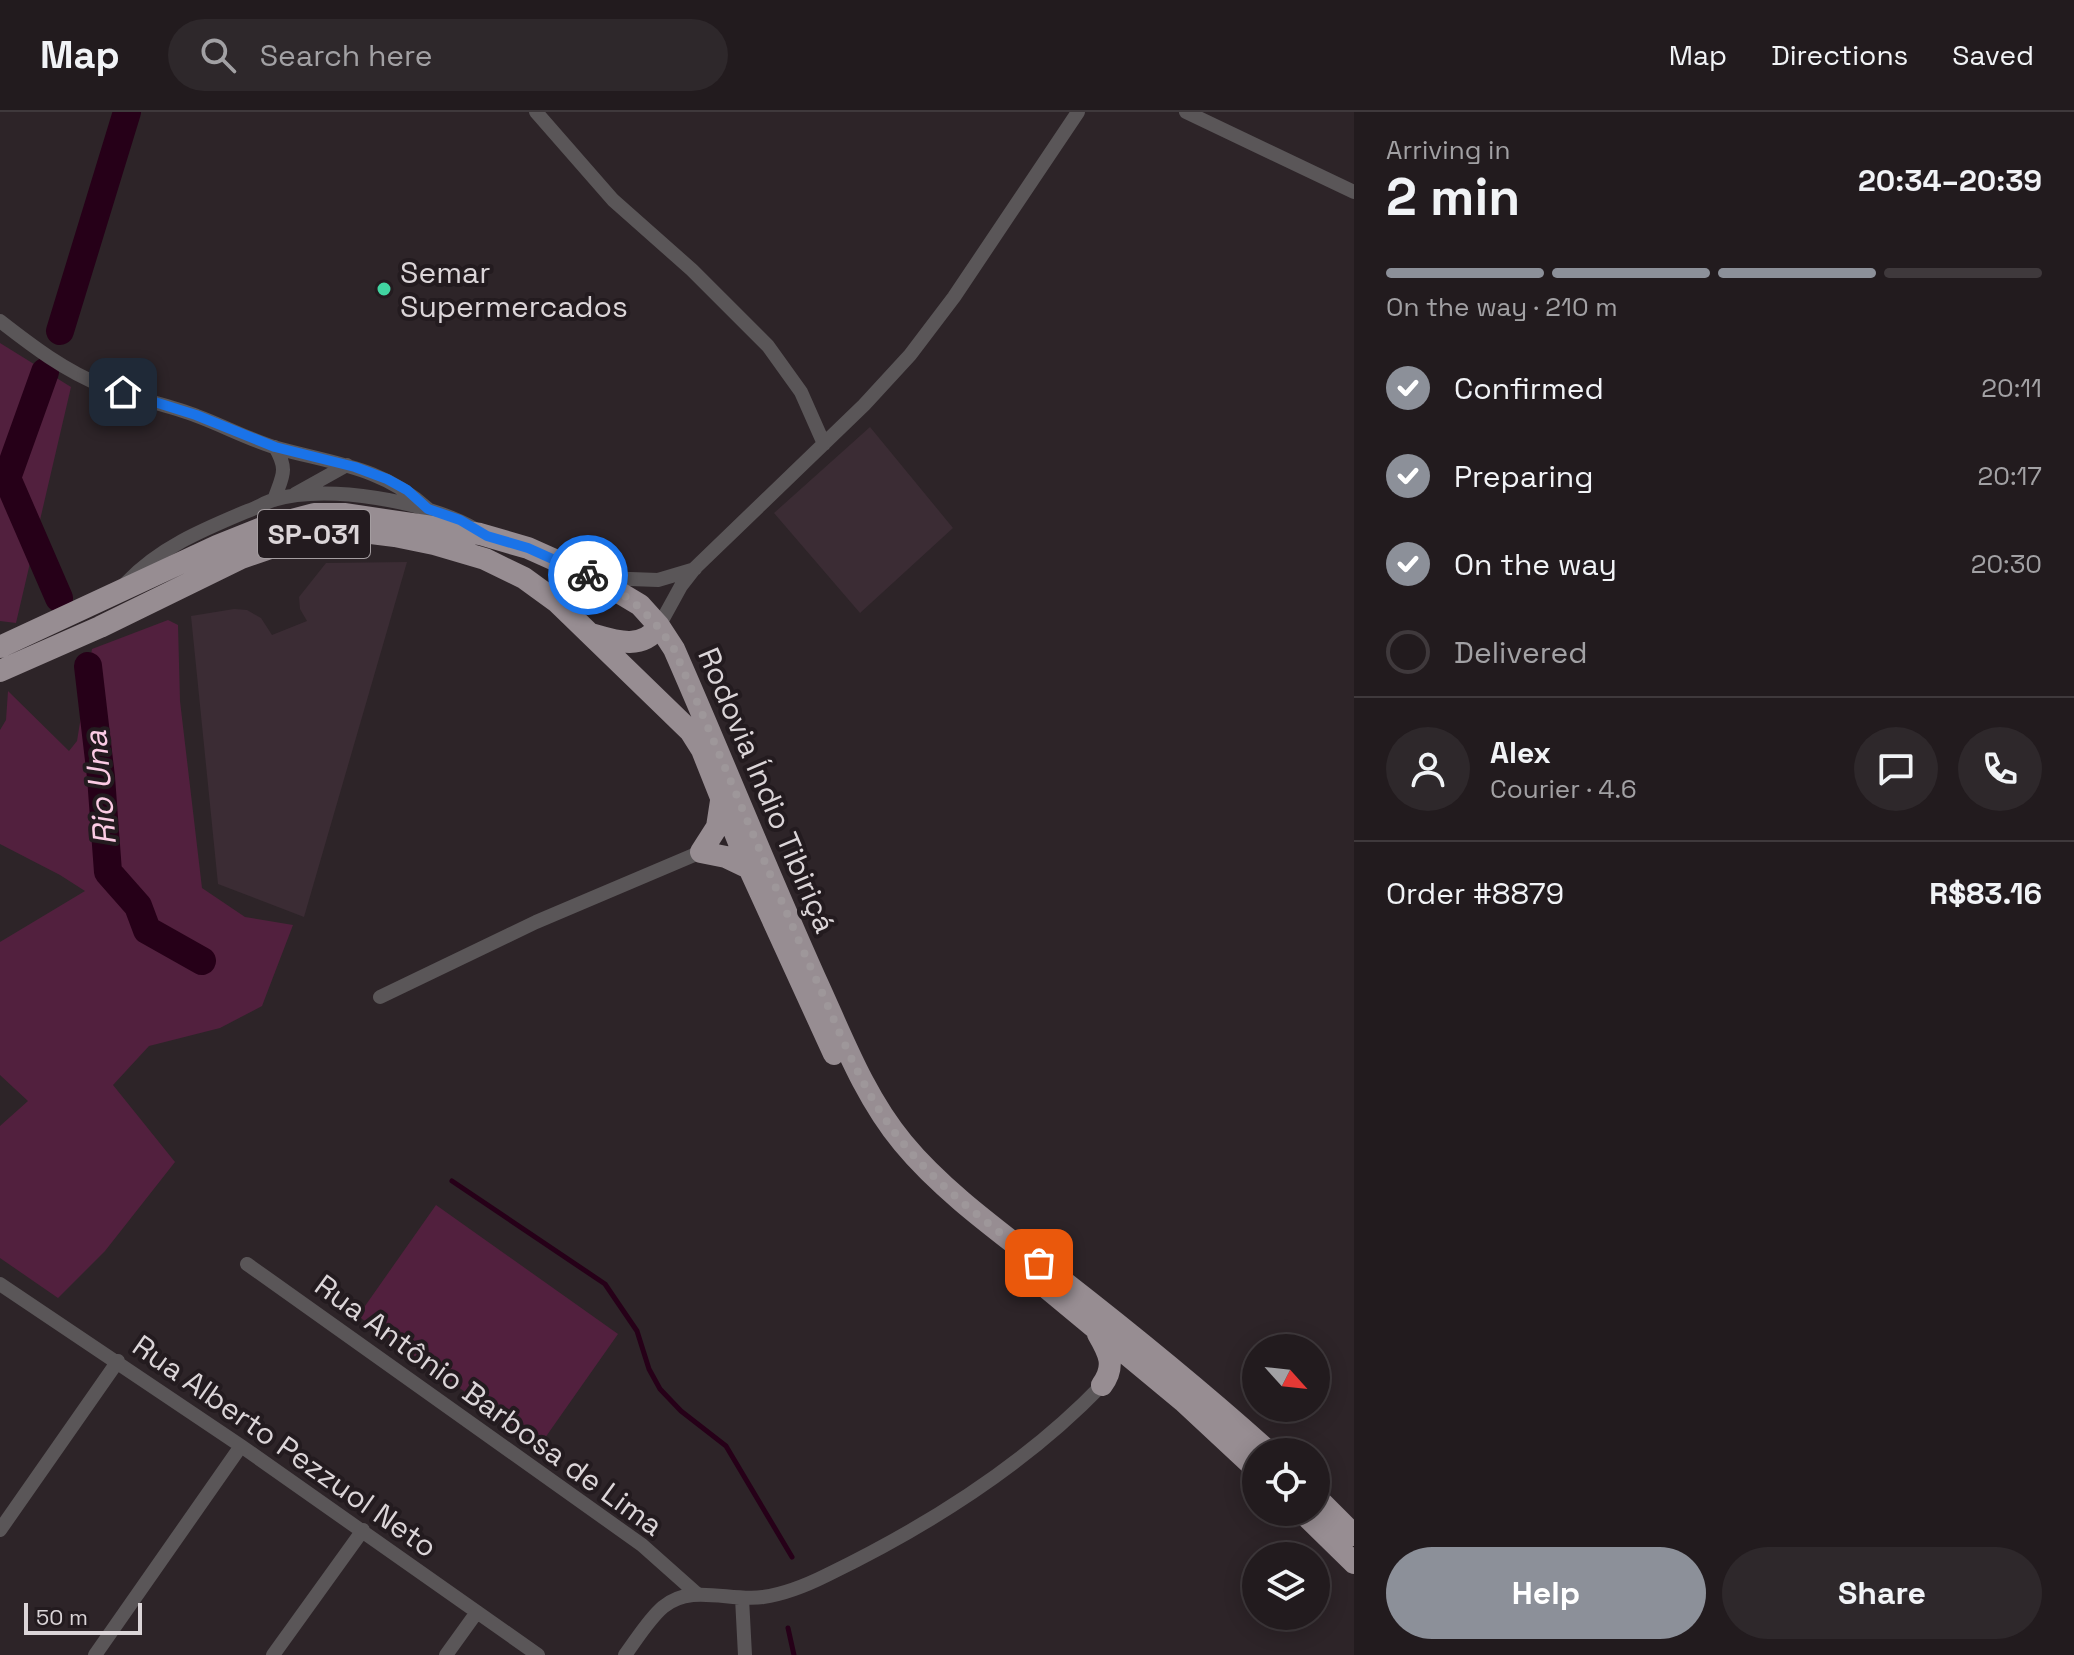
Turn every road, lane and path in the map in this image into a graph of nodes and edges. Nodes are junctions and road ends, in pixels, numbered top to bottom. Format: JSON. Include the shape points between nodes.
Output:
{"nodes":[{"id":1,"x":536,"y":112,"type":"edge"},
{"id":2,"x":1078,"y":112,"type":"edge"},
{"id":3,"x":1186,"y":112,"type":"edge"},
{"id":4,"x":1354,"y":192,"type":"edge"},
{"id":5,"x":0,"y":321,"type":"edge"},
{"id":6,"x":824,"y":444,"type":"junction"},
{"id":7,"x":275,"y":447,"type":"junction"},
{"id":8,"x":347,"y":465,"type":"junction"},
{"id":9,"x":281,"y":499,"type":"junction"},
{"id":10,"x":428,"y":509,"type":"junction"},
{"id":11,"x":487,"y":536,"type":"junction"},
{"id":12,"x":695,"y":568,"type":"junction"},
{"id":13,"x":595,"y":578,"type":"junction"},
{"id":14,"x":118,"y":593,"type":"junction"},
{"id":15,"x":659,"y":626,"type":"junction"},
{"id":16,"x":586,"y":633,"type":"junction"},
{"id":17,"x":0,"y":647,"type":"edge"},
{"id":18,"x":0,"y":671,"type":"edge"},
{"id":19,"x":722,"y":800,"type":"junction"},
{"id":20,"x":701,"y":852,"type":"junction"},
{"id":21,"x":749,"y":868,"type":"junction"},
{"id":22,"x":380,"y":997,"type":"dead end"},
{"id":23,"x":247,"y":1264,"type":"dead end"},
{"id":24,"x":0,"y":1284,"type":"edge"},
{"id":25,"x":1072,"y":1308,"type":"junction"},
{"id":26,"x":118,"y":1361,"type":"junction"},
{"id":27,"x":1102,"y":1385,"type":"junction"},
{"id":28,"x":1183,"y":1401,"type":"junction"},
{"id":29,"x":1253,"y":1438,"type":"edge"},
{"id":30,"x":241,"y":1446,"type":"junction"},
{"id":31,"x":1242,"y":1456,"type":"edge"},
{"id":32,"x":1330,"y":1511,"type":"edge"},
{"id":33,"x":1316,"y":1526,"type":"edge"},
{"id":34,"x":0,"y":1530,"type":"edge"},
{"id":35,"x":363,"y":1530,"type":"junction"},
{"id":36,"x":1354,"y":1535,"type":"edge"},
{"id":37,"x":1354,"y":1563,"type":"edge"},
{"id":38,"x":696,"y":1593,"type":"junction"},
{"id":39,"x":742,"y":1598,"type":"junction"},
{"id":40,"x":477,"y":1612,"type":"junction"},
{"id":41,"x":95,"y":1655,"type":"edge"},
{"id":42,"x":273,"y":1655,"type":"edge"},
{"id":43,"x":446,"y":1655,"type":"edge"},
{"id":44,"x":538,"y":1655,"type":"edge"},
{"id":45,"x":625,"y":1655,"type":"edge"},
{"id":46,"x":745,"y":1655,"type":"edge"}],
"edges":[{"from":1,"to":6,"type":"street","via":[[613,200],[768,346],[801,392]]},
{"from":2,"to":6,"type":"street","via":[[928,334]]},
{"from":3,"to":4,"type":"street"},
{"from":5,"to":7,"type":"street","via":[[104,387],[196,415]]},
{"from":6,"to":12,"type":"street"},
{"from":7,"to":8,"type":"street"},
{"from":7,"to":9,"type":"street","via":[[283,462]]},
{"from":8,"to":9,"type":"street"},
{"from":8,"to":10,"type":"street","via":[[387,479]]},
{"from":9,"to":10,"type":"street","via":[[343,495]]},
{"from":9,"to":14,"type":"street","via":[[214,524],[164,551]]},
{"from":10,"to":11,"type":"street"},
{"from":11,"to":13,"type":"highway","name":"Rodovia Índio Tibiriçá","number":"SP-031"},
{"from":11,"to":14,"type":"highway","name":"Rodovia Índio Tibiriçá","number":"SP-031","via":[[379,518],[314,514],[262,528]]},
{"from":12,"to":13,"type":"street","via":[[658,580]]},
{"from":12,"to":15,"type":"street"},
{"from":13,"to":15,"type":"highway","name":"Rodovia Índio Tibiriçá","number":"SP-031","via":[[640,605]]},
{"from":14,"to":17,"type":"highway","name":"Rodovia Índio Tibiriçá","number":"SP-031"},
{"from":15,"to":16,"type":"highway","via":[[654,634],[630,643]]},
{"from":15,"to":29,"type":"highway","name":"Rodovia Índio Tibiriçá","number":"SP-031","via":[[674,649],[845,1045],[903,1144],[931,1174]]},
{"from":16,"to":18,"type":"highway","name":"Rodovia Índio Tibiriçá","number":"SP-031","via":[[557,602],[485,559],[395,536],[324,532],[241,558]]},
{"from":16,"to":19,"type":"highway","name":"Rodovia Índio Tibiriçá","number":"SP-031","via":[[690,731]]},
{"from":19,"to":20,"type":"highway","via":[[717,827]]},
{"from":19,"to":21,"type":"highway","name":"Rodovia Índio Tibiriçá","number":"SP-031"},
{"from":20,"to":21,"type":"highway"},
{"from":20,"to":22,"type":"street","via":[[536,922]]},
{"from":21,"to":25,"type":"highway","name":"Rodovia Índio Tibiriçá","number":"SP-031","via":[[874,1130],[935,1196]]},
{"from":23,"to":38,"type":"street","name":"Rua Antônio Barbosa de Lima","via":[[642,1545]]},
{"from":24,"to":26,"type":"street","name":"Rua Alberto Pezzuol Neto"},
{"from":25,"to":27,"type":"highway","via":[[1108,1350],[1111,1368]]},
{"from":25,"to":28,"type":"highway","name":"Rodovia Índio Tibiriçá","number":"SP-031"},
{"from":26,"to":30,"type":"street","name":"Rua Alberto Pezzuol Neto"},
{"from":26,"to":34,"type":"street"},
{"from":27,"to":28,"type":"highway","via":[[1134,1378]]},
{"from":27,"to":39,"type":"street","via":[[1007,1467],[920,1525],[813,1581],[786,1592]]},
{"from":28,"to":31,"type":"highway","name":"Rodovia Índio Tibiriçá","number":"SP-031"},
{"from":30,"to":35,"type":"street","name":"Rua Alberto Pezzuol Neto"},
{"from":30,"to":41,"type":"street"},
{"from":32,"to":36,"type":"highway"},
{"from":33,"to":37,"type":"highway"},
{"from":35,"to":40,"type":"street","name":"Rua Alberto Pezzuol Neto"},
{"from":35,"to":42,"type":"street"},
{"from":38,"to":39,"type":"street"},
{"from":38,"to":45,"type":"street","via":[[664,1606]]},
{"from":39,"to":46,"type":"street"},
{"from":40,"to":43,"type":"street"},
{"from":40,"to":44,"type":"street","name":"Rua Alberto Pezzuol Neto"}]}
